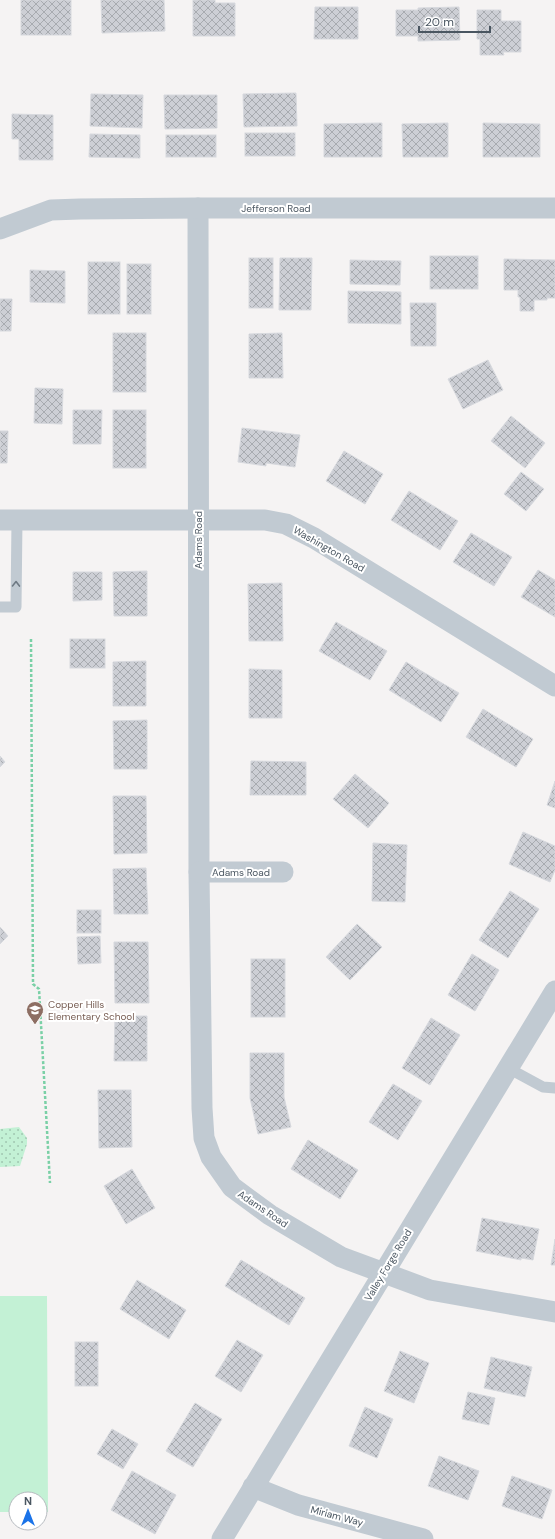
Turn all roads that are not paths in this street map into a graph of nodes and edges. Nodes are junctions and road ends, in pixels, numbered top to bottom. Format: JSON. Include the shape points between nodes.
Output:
{"nodes":[{"id":1,"x":198,"y":208,"type":"junction"},
{"id":2,"x":555,"y":208,"type":"edge"},
{"id":3,"x":0,"y":229,"type":"edge"},
{"id":4,"x":8,"y":520,"type":"edge"},
{"id":5,"x":198,"y":520,"type":"junction"},
{"id":6,"x":0,"y":607,"type":"edge"},
{"id":7,"x":555,"y":686,"type":"edge"},
{"id":8,"x":199,"y":872,"type":"junction"},
{"id":9,"x":283,"y":872,"type":"dead end"},
{"id":10,"x":555,"y":991,"type":"edge"},
{"id":11,"x":508,"y":1068,"type":"junction"},
{"id":12,"x":555,"y":1088,"type":"edge"},
{"id":13,"x":383,"y":1273,"type":"junction"},
{"id":14,"x":555,"y":1312,"type":"edge"},
{"id":15,"x":253,"y":1487,"type":"junction"},
{"id":16,"x":222,"y":1539,"type":"edge"},
{"id":17,"x":423,"y":1539,"type":"edge"}],
"edges":[{"from":1,"to":2,"type":"street","name":"Jefferson Road"},
{"from":1,"to":3,"type":"street","name":"Jefferson Road","via":[[51,210]]},
{"from":1,"to":5,"type":"street","name":"Adams Road"},
{"from":4,"to":5,"type":"street","name":"Washington Road"},
{"from":6,"to":4,"type":"lane","one_way":true,"via":[[16,607]]},
{"from":5,"to":7,"type":"street","name":"Washington Road","via":[[265,520],[286,524],[314,538]]},
{"from":5,"to":8,"type":"street","name":"Adams Road"},
{"from":8,"to":9,"type":"street","name":"Adams Road"},
{"from":8,"to":13,"type":"street","name":"Adams Road","via":[[202,1108],[204,1138],[211,1157],[232,1187],[270,1215],[341,1257]]},
{"from":10,"to":11,"type":"street","name":"Valley Forge Road"},
{"from":11,"to":12,"type":"lane","via":[[543,1087]]},
{"from":11,"to":13,"type":"street","name":"Valley Forge Road"},
{"from":13,"to":14,"type":"street","name":"Adams Road","via":[[430,1290]]},
{"from":13,"to":15,"type":"street","name":"Valley Forge Road"},
{"from":15,"to":16,"type":"street","name":"Valley Forge Road"},
{"from":15,"to":17,"type":"street","name":"Miriam Way","via":[[298,1505]]}]}
